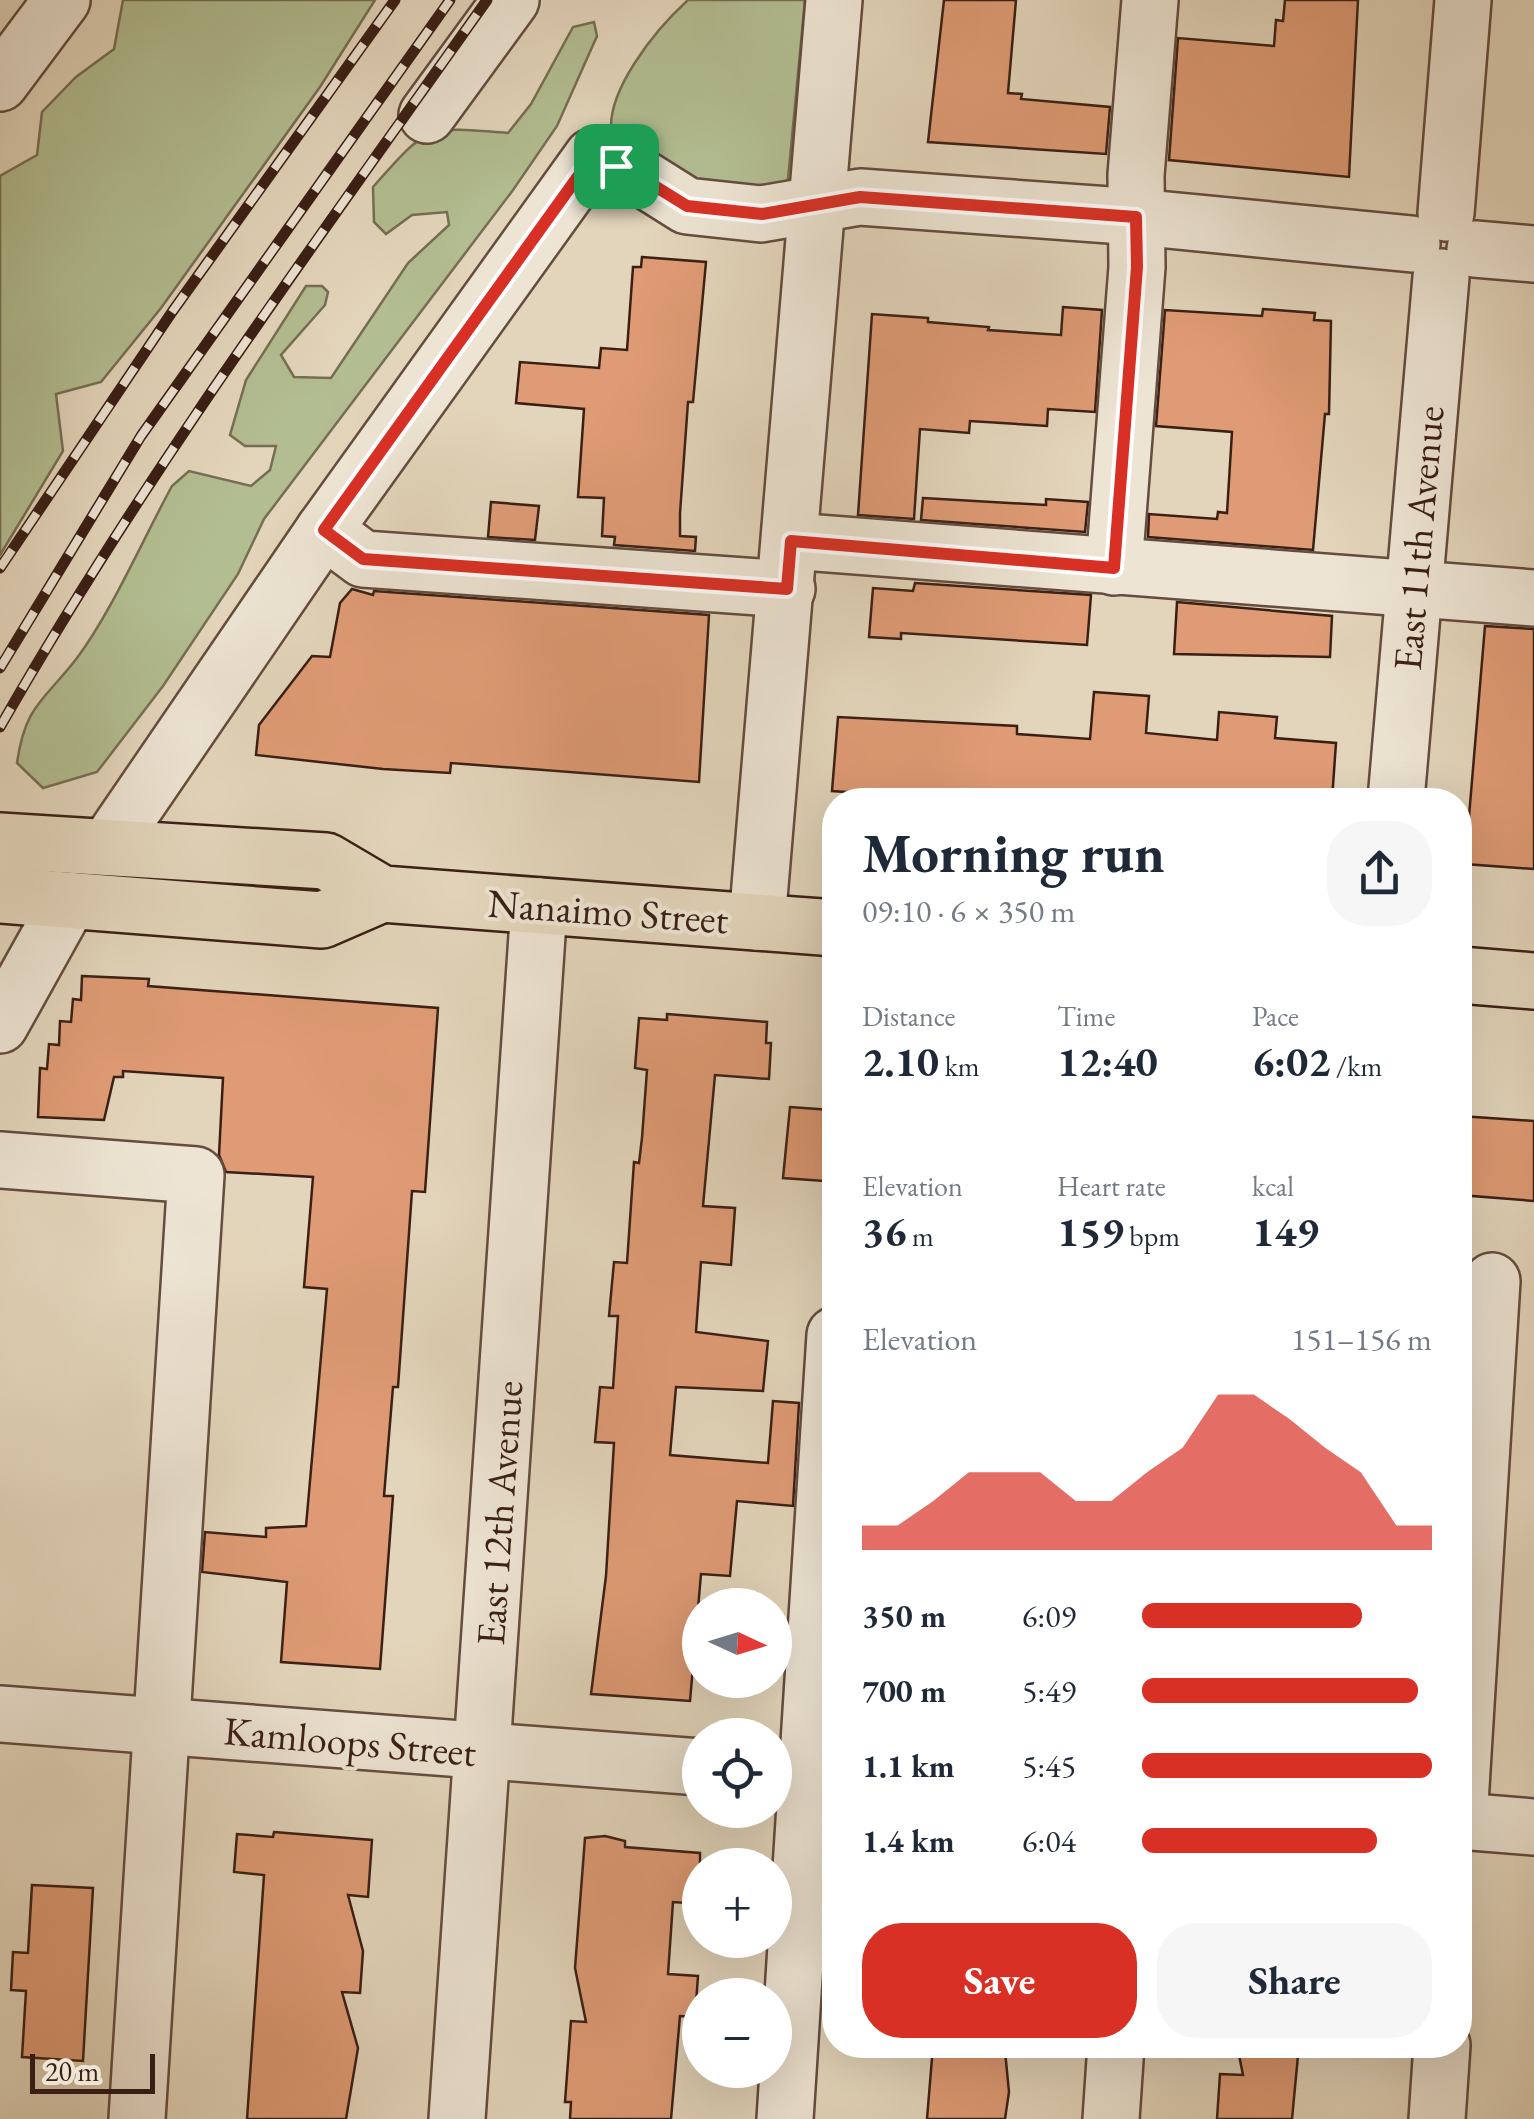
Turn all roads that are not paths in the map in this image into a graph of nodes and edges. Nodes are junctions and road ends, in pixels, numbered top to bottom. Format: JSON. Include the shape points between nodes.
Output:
{"nodes":[{"id":1,"x":62,"y":0,"type":"edge"},
{"id":2,"x":511,"y":0,"type":"edge"},
{"id":3,"x":834,"y":0,"type":"edge"},
{"id":4,"x":1150,"y":0,"type":"edge"},
{"id":5,"x":1463,"y":0,"type":"edge"},
{"id":6,"x":0,"y":83,"type":"edge"},
{"id":7,"x":427,"y":115,"type":"dead end"},
{"id":8,"x":818,"y":203,"type":"junction"},
{"id":9,"x":1136,"y":217,"type":"junction"},
{"id":10,"x":1444,"y":246,"type":"junction"},
{"id":11,"x":1534,"y":254,"type":"edge"},
{"id":12,"x":324,"y":530,"type":"junction"},
{"id":13,"x":789,"y":565,"type":"junction"},
{"id":14,"x":1114,"y":568,"type":"junction"},
{"id":15,"x":1412,"y":590,"type":"junction"},
{"id":16,"x":1534,"y":598,"type":"edge"},
{"id":17,"x":1397,"y":788,"type":"edge"},
{"id":18,"x":2,"y":840,"type":"edge"},
{"id":19,"x":108,"y":846,"type":"junction"},
{"id":20,"x":382,"y":894,"type":"junction"},
{"id":21,"x":0,"y":896,"type":"edge"},
{"id":22,"x":69,"y":901,"type":"junction"},
{"id":23,"x":539,"y":906,"type":"junction"},
{"id":24,"x":756,"y":922,"type":"junction"},
{"id":25,"x":822,"y":927,"type":"edge"},
{"id":26,"x":1472,"y":976,"type":"edge"},
{"id":27,"x":1534,"y":980,"type":"edge"},
{"id":28,"x":0,"y":1024,"type":"edge"},
{"id":29,"x":0,"y":1160,"type":"edge"},
{"id":30,"x":1495,"y":1281,"type":"edge"},
{"id":31,"x":822,"y":1525,"type":"edge"},
{"id":32,"x":1472,"y":1625,"type":"edge"},
{"id":33,"x":0,"y":1714,"type":"edge"},
{"id":34,"x":165,"y":1726,"type":"junction"},
{"id":35,"x":482,"y":1753,"type":"junction"},
{"id":36,"x":682,"y":1765,"type":"edge"},
{"id":37,"x":805,"y":1774,"type":"edge"},
{"id":38,"x":1472,"y":1822,"type":"edge"},
{"id":39,"x":1534,"y":1826,"type":"edge"},
{"id":40,"x":1115,"y":2058,"type":"edge"},
{"id":41,"x":1441,"y":2058,"type":"edge"},
{"id":42,"x":137,"y":2119,"type":"edge"},
{"id":43,"x":457,"y":2119,"type":"edge"},
{"id":44,"x":784,"y":2119,"type":"edge"},
{"id":45,"x":1110,"y":2119,"type":"edge"},
{"id":46,"x":1437,"y":2119,"type":"edge"}],
"edges":[{"from":1,"to":6,"type":"street"},
{"from":2,"to":7,"type":"street"},
{"from":3,"to":8,"type":"street"},
{"from":4,"to":9,"type":"street"},
{"from":5,"to":10,"type":"street","name":"East 11th Avenue"},
{"from":8,"to":9,"type":"street","via":[[860,197]]},
{"from":8,"to":12,"type":"street","via":[[762,214],[687,206],[624,167],[592,157]]},
{"from":8,"to":13,"type":"street"},
{"from":9,"to":10,"type":"street"},
{"from":9,"to":14,"type":"street"},
{"from":10,"to":11,"type":"street"},
{"from":10,"to":15,"type":"street","name":"East 11th Avenue"},
{"from":12,"to":13,"type":"street","via":[[363,559]]},
{"from":12,"to":19,"type":"street"},
{"from":13,"to":14,"type":"street"},
{"from":13,"to":24,"type":"street"},
{"from":14,"to":15,"type":"street"},
{"from":15,"to":16,"type":"street"},
{"from":15,"to":17,"type":"street","name":"East 11th Avenue"},
{"from":18,"to":19,"type":"main road","name":"Nanaimo Street"},
{"from":19,"to":20,"type":"main road","name":"Nanaimo Street","via":[[326,861]]},
{"from":20,"to":22,"type":"main road","name":"Nanaimo Street","via":[[322,920]]},
{"from":20,"to":23,"type":"main road","name":"Nanaimo Street"},
{"from":21,"to":22,"type":"main road","name":"Nanaimo Street"},
{"from":22,"to":28,"type":"street"},
{"from":23,"to":24,"type":"main road","name":"Nanaimo Street"},
{"from":23,"to":35,"type":"street","name":"East 12th Avenue"},
{"from":24,"to":25,"type":"main road","name":"Nanaimo Street"},
{"from":26,"to":27,"type":"main road"},
{"from":29,"to":34,"type":"street","via":[[196,1175]]},
{"from":30,"to":32,"type":"street"},
{"from":31,"to":37,"type":"street"},
{"from":33,"to":34,"type":"street","name":"Kamloops Street"},
{"from":34,"to":35,"type":"street","name":"Kamloops Street"},
{"from":34,"to":42,"type":"street"},
{"from":35,"to":36,"type":"street","name":"Kamloops Street"},
{"from":35,"to":43,"type":"street","name":"East 12th Avenue"},
{"from":37,"to":44,"type":"street"},
{"from":38,"to":39,"type":"street"},
{"from":40,"to":45,"type":"street"},
{"from":41,"to":46,"type":"street"}]}
